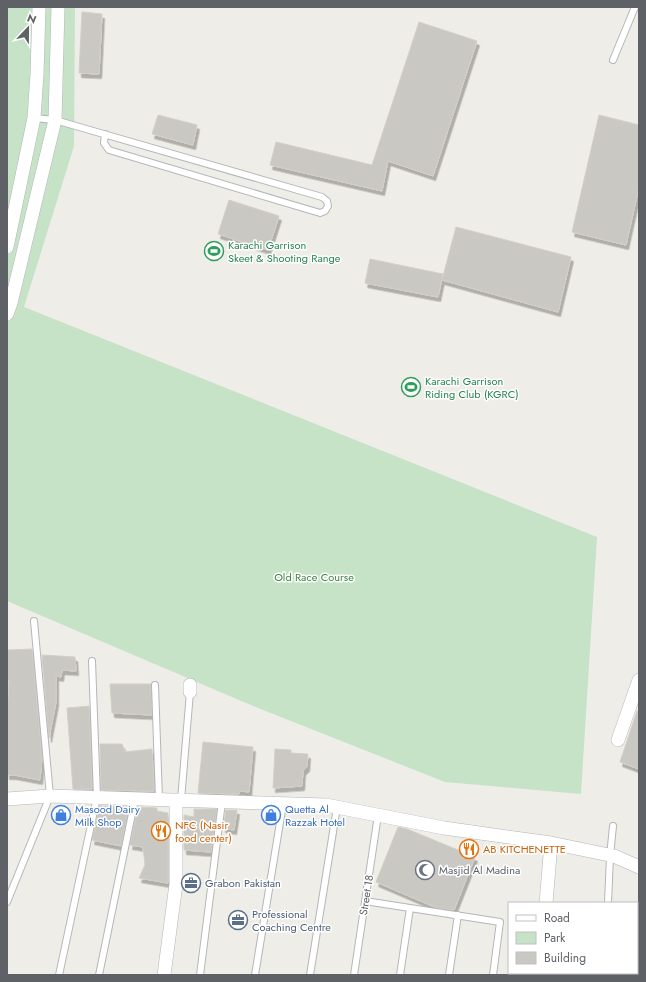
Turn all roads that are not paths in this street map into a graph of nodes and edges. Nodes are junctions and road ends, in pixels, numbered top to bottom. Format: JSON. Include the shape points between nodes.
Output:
{"nodes":[{"id":1,"x":39,"y":7,"type":"edge"},
{"id":2,"x":58,"y":7,"type":"edge"},
{"id":3,"x":635,"y":7,"type":"edge"},
{"id":4,"x":613,"y":60,"type":"dead end"},
{"id":5,"x":34,"y":118,"type":"junction"},
{"id":6,"x":55,"y":120,"type":"junction"},
{"id":7,"x":105,"y":134,"type":"junction"},
{"id":8,"x":7,"y":247,"type":"edge"},
{"id":9,"x":7,"y":314,"type":"edge"},
{"id":10,"x":34,"y":621,"type":"dead end"},
{"id":11,"x":92,"y":661,"type":"dead end"},
{"id":12,"x":639,"y":680,"type":"edge"},
{"id":13,"x":155,"y":685,"type":"dead end"},
{"id":14,"x":190,"y":688,"type":"dead end"},
{"id":15,"x":618,"y":740,"type":"dead end"},
{"id":16,"x":50,"y":796,"type":"junction"},
{"id":17,"x":97,"y":797,"type":"junction"},
{"id":18,"x":7,"y":799,"type":"edge"},
{"id":19,"x":135,"y":799,"type":"junction"},
{"id":20,"x":159,"y":799,"type":"junction"},
{"id":21,"x":179,"y":800,"type":"junction"},
{"id":22,"x":222,"y":802,"type":"junction"},
{"id":23,"x":283,"y":804,"type":"junction"},
{"id":24,"x":337,"y":807,"type":"junction"},
{"id":25,"x":378,"y":815,"type":"junction"},
{"id":26,"x":613,"y":826,"type":"dead end"},
{"id":27,"x":551,"y":843,"type":"junction"},
{"id":28,"x":610,"y":856,"type":"junction"},
{"id":29,"x":639,"y":867,"type":"edge"},
{"id":30,"x":365,"y":901,"type":"junction"},
{"id":31,"x":7,"y":902,"type":"edge"},
{"id":32,"x":546,"y":902,"type":"edge"},
{"id":33,"x":608,"y":902,"type":"edge"},
{"id":34,"x":410,"y":908,"type":"junction"},
{"id":35,"x":458,"y":915,"type":"junction"},
{"id":36,"x":59,"y":975,"type":"edge"},
{"id":37,"x":99,"y":975,"type":"edge"},
{"id":38,"x":164,"y":975,"type":"edge"},
{"id":39,"x":200,"y":975,"type":"edge"},
{"id":40,"x":255,"y":975,"type":"edge"},
{"id":41,"x":310,"y":975,"type":"edge"},
{"id":42,"x":354,"y":975,"type":"edge"},
{"id":43,"x":400,"y":975,"type":"edge"},
{"id":44,"x":449,"y":975,"type":"edge"},
{"id":45,"x":493,"y":975,"type":"edge"}],
"edges":[{"from":1,"to":5,"type":"street"},
{"from":2,"to":6,"type":"street"},
{"from":3,"to":4,"type":"lane"},
{"from":5,"to":6,"type":"lane"},
{"from":5,"to":8,"type":"street"},
{"from":6,"to":7,"type":"lane"},
{"from":6,"to":9,"type":"street"},
{"from":7,"to":7,"type":"lane","via":[[322,197],[328,206],[320,213],[109,150],[104,143]]},
{"from":10,"to":16,"type":"lane"},
{"from":11,"to":17,"type":"lane"},
{"from":12,"to":15,"type":"street"},
{"from":13,"to":20,"type":"lane"},
{"from":14,"to":21,"type":"lane"},
{"from":16,"to":17,"type":"street"},
{"from":16,"to":18,"type":"street"},
{"from":16,"to":31,"type":"lane"},
{"from":17,"to":19,"type":"street"},
{"from":17,"to":36,"type":"lane"},
{"from":19,"to":20,"type":"street"},
{"from":19,"to":37,"type":"lane"},
{"from":20,"to":21,"type":"street"},
{"from":21,"to":22,"type":"street"},
{"from":21,"to":38,"type":"street","via":[[176,884]]},
{"from":22,"to":23,"type":"street"},
{"from":22,"to":39,"type":"lane"},
{"from":23,"to":24,"type":"street"},
{"from":23,"to":40,"type":"lane"},
{"from":24,"to":25,"type":"street"},
{"from":24,"to":41,"type":"lane"},
{"from":25,"to":27,"type":"street","via":[[444,828]]},
{"from":25,"to":30,"type":"lane","name":"Street 18"},
{"from":26,"to":28,"type":"lane"},
{"from":27,"to":28,"type":"street"},
{"from":27,"to":32,"type":"street"},
{"from":28,"to":29,"type":"street"},
{"from":28,"to":33,"type":"lane"},
{"from":30,"to":34,"type":"lane"},
{"from":30,"to":42,"type":"lane","name":"Street 18"},
{"from":34,"to":35,"type":"lane"},
{"from":34,"to":43,"type":"lane"},
{"from":35,"to":44,"type":"lane"},
{"from":35,"to":45,"type":"lane","via":[[500,922]]}]}
